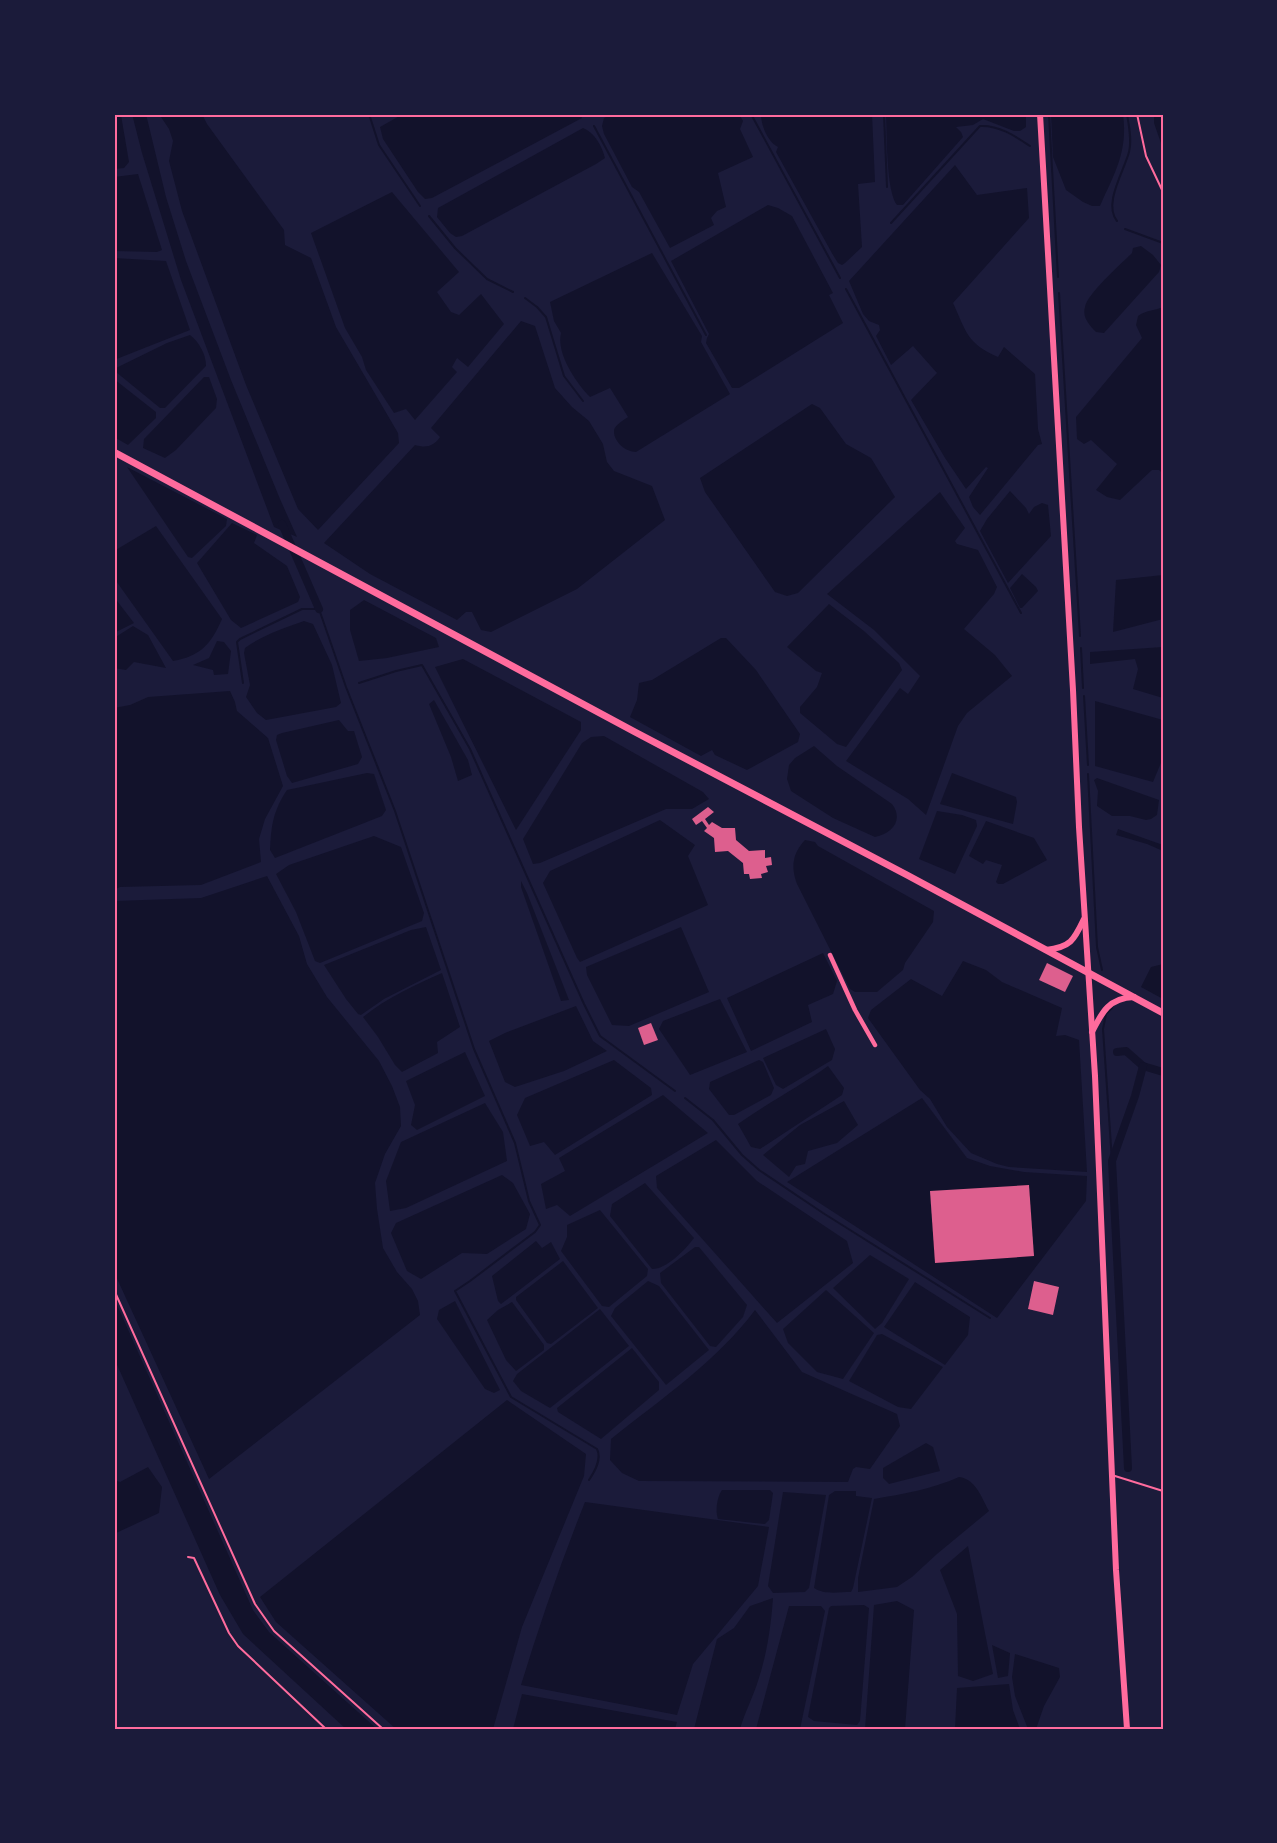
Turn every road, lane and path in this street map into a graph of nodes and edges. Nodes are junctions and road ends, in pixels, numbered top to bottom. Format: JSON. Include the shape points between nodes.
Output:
{"nodes":[{"id":1,"x":1040,"y":114,"type":"edge"},
{"id":2,"x":1137,"y":114,"type":"edge"},
{"id":3,"x":1163,"y":192,"type":"edge"},
{"id":4,"x":114,"y":452,"type":"edge"},
{"id":5,"x":1084,"y":918,"type":"junction"},
{"id":6,"x":1046,"y":950,"type":"junction"},
{"id":7,"x":830,"y":955,"type":"dead end"},
{"id":8,"x":1088,"y":972,"type":"junction"},
{"id":9,"x":1134,"y":997,"type":"junction"},
{"id":10,"x":1163,"y":1013,"type":"edge"},
{"id":11,"x":1092,"y":1032,"type":"junction"},
{"id":12,"x":875,"y":1045,"type":"dead end"},
{"id":13,"x":114,"y":1290,"type":"edge"},
{"id":14,"x":1112,"y":1475,"type":"junction"},
{"id":15,"x":1163,"y":1491,"type":"edge"},
{"id":16,"x":188,"y":1557,"type":"dead end"},
{"id":17,"x":326,"y":1729,"type":"edge"},
{"id":18,"x":383,"y":1729,"type":"edge"},
{"id":19,"x":1127,"y":1729,"type":"edge"}],
"edges":[{"from":1,"to":5,"type":"street"},
{"from":2,"to":3,"type":"lane","via":[[1146,156]]},
{"from":4,"to":6,"type":"main road"},
{"from":5,"to":6,"type":"street","via":[[1075,938],[1066,946]]},
{"from":5,"to":8,"type":"street"},
{"from":6,"to":8,"type":"main road"},
{"from":7,"to":12,"type":"street"},
{"from":8,"to":9,"type":"main road"},
{"from":8,"to":11,"type":"street"},
{"from":9,"to":10,"type":"main road"},
{"from":9,"to":11,"type":"street","via":[[1121,997],[1112,1003],[1100,1015]]},
{"from":11,"to":14,"type":"street"},
{"from":13,"to":18,"type":"lane","via":[[255,1605],[274,1631]]},
{"from":14,"to":15,"type":"lane"},
{"from":14,"to":19,"type":"street"},
{"from":16,"to":17,"type":"lane","via":[[194,1558],[224,1625],[238,1646]]}]}
